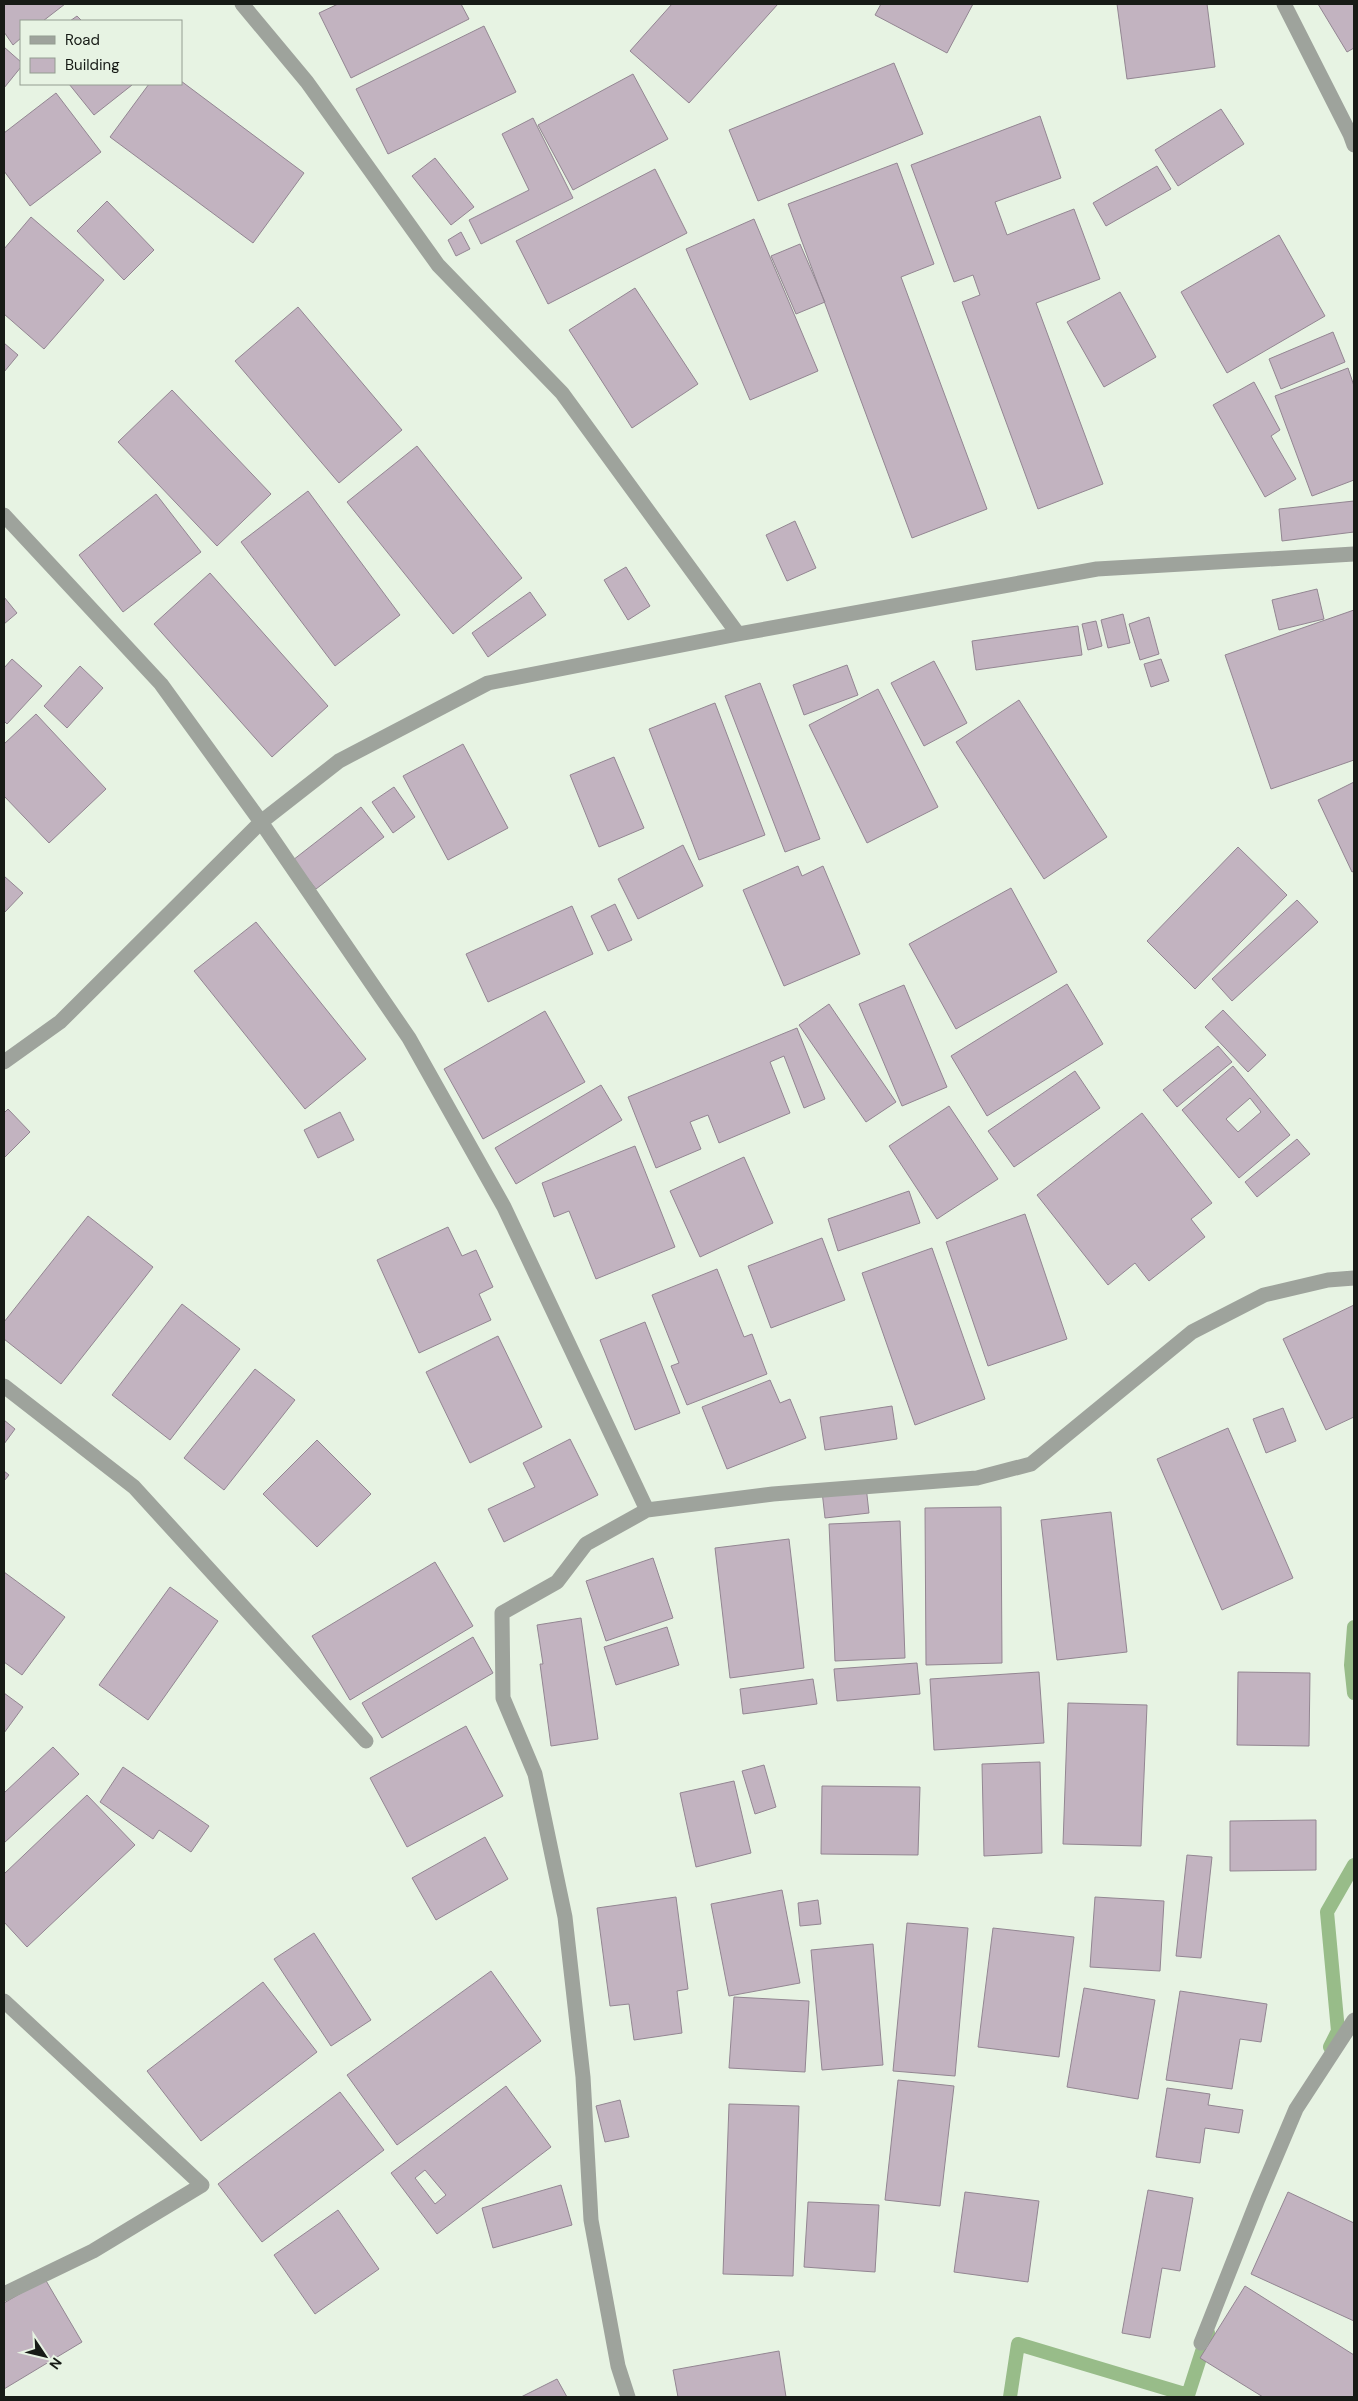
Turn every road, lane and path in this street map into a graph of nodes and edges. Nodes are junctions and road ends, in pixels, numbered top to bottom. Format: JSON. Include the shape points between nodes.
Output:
{"nodes":[{"id":1,"x":242,"y":4,"type":"edge"},
{"id":2,"x":1284,"y":4,"type":"edge"},
{"id":3,"x":1354,"y":146,"type":"edge"},
{"id":4,"x":4,"y":515,"type":"edge"},
{"id":5,"x":1354,"y":554,"type":"edge"},
{"id":6,"x":738,"y":634,"type":"junction"},
{"id":7,"x":261,"y":822,"type":"junction"},
{"id":8,"x":4,"y":1062,"type":"edge"},
{"id":9,"x":1354,"y":1278,"type":"edge"},
{"id":10,"x":4,"y":1386,"type":"edge"},
{"id":11,"x":647,"y":1510,"type":"junction"},
{"id":12,"x":366,"y":1741,"type":"dead end"},
{"id":13,"x":4,"y":2001,"type":"edge"},
{"id":14,"x":1354,"y":2020,"type":"edge"},
{"id":15,"x":4,"y":2294,"type":"edge"},
{"id":16,"x":1201,"y":2343,"type":"dead end"},
{"id":17,"x":628,"y":2397,"type":"edge"}],
"edges":[{"from":1,"to":6,"type":"street","via":[[307,82],[438,265],[562,392]]},
{"from":2,"to":3,"type":"street"},
{"from":4,"to":7,"type":"street","via":[[161,684]]},
{"from":5,"to":6,"type":"street","via":[[1097,569]]},
{"from":6,"to":7,"type":"street","via":[[488,683],[339,761]]},
{"from":7,"to":8,"type":"street","via":[[60,1022]]},
{"from":7,"to":11,"type":"street","via":[[409,1038],[504,1207]]},
{"from":9,"to":11,"type":"street","via":[[1328,1280],[1264,1295],[1192,1332],[1031,1464],[977,1478],[773,1494]]},
{"from":10,"to":12,"type":"street","via":[[134,1487]]},
{"from":11,"to":17,"type":"street","via":[[586,1544],[557,1582],[502,1613],[503,1698],[535,1774],[565,1917],[583,2077],[590,2220],[618,2366]]},
{"from":13,"to":15,"type":"street","via":[[202,2185],[93,2251]]},
{"from":14,"to":16,"type":"street","via":[[1296,2109]]}]}
